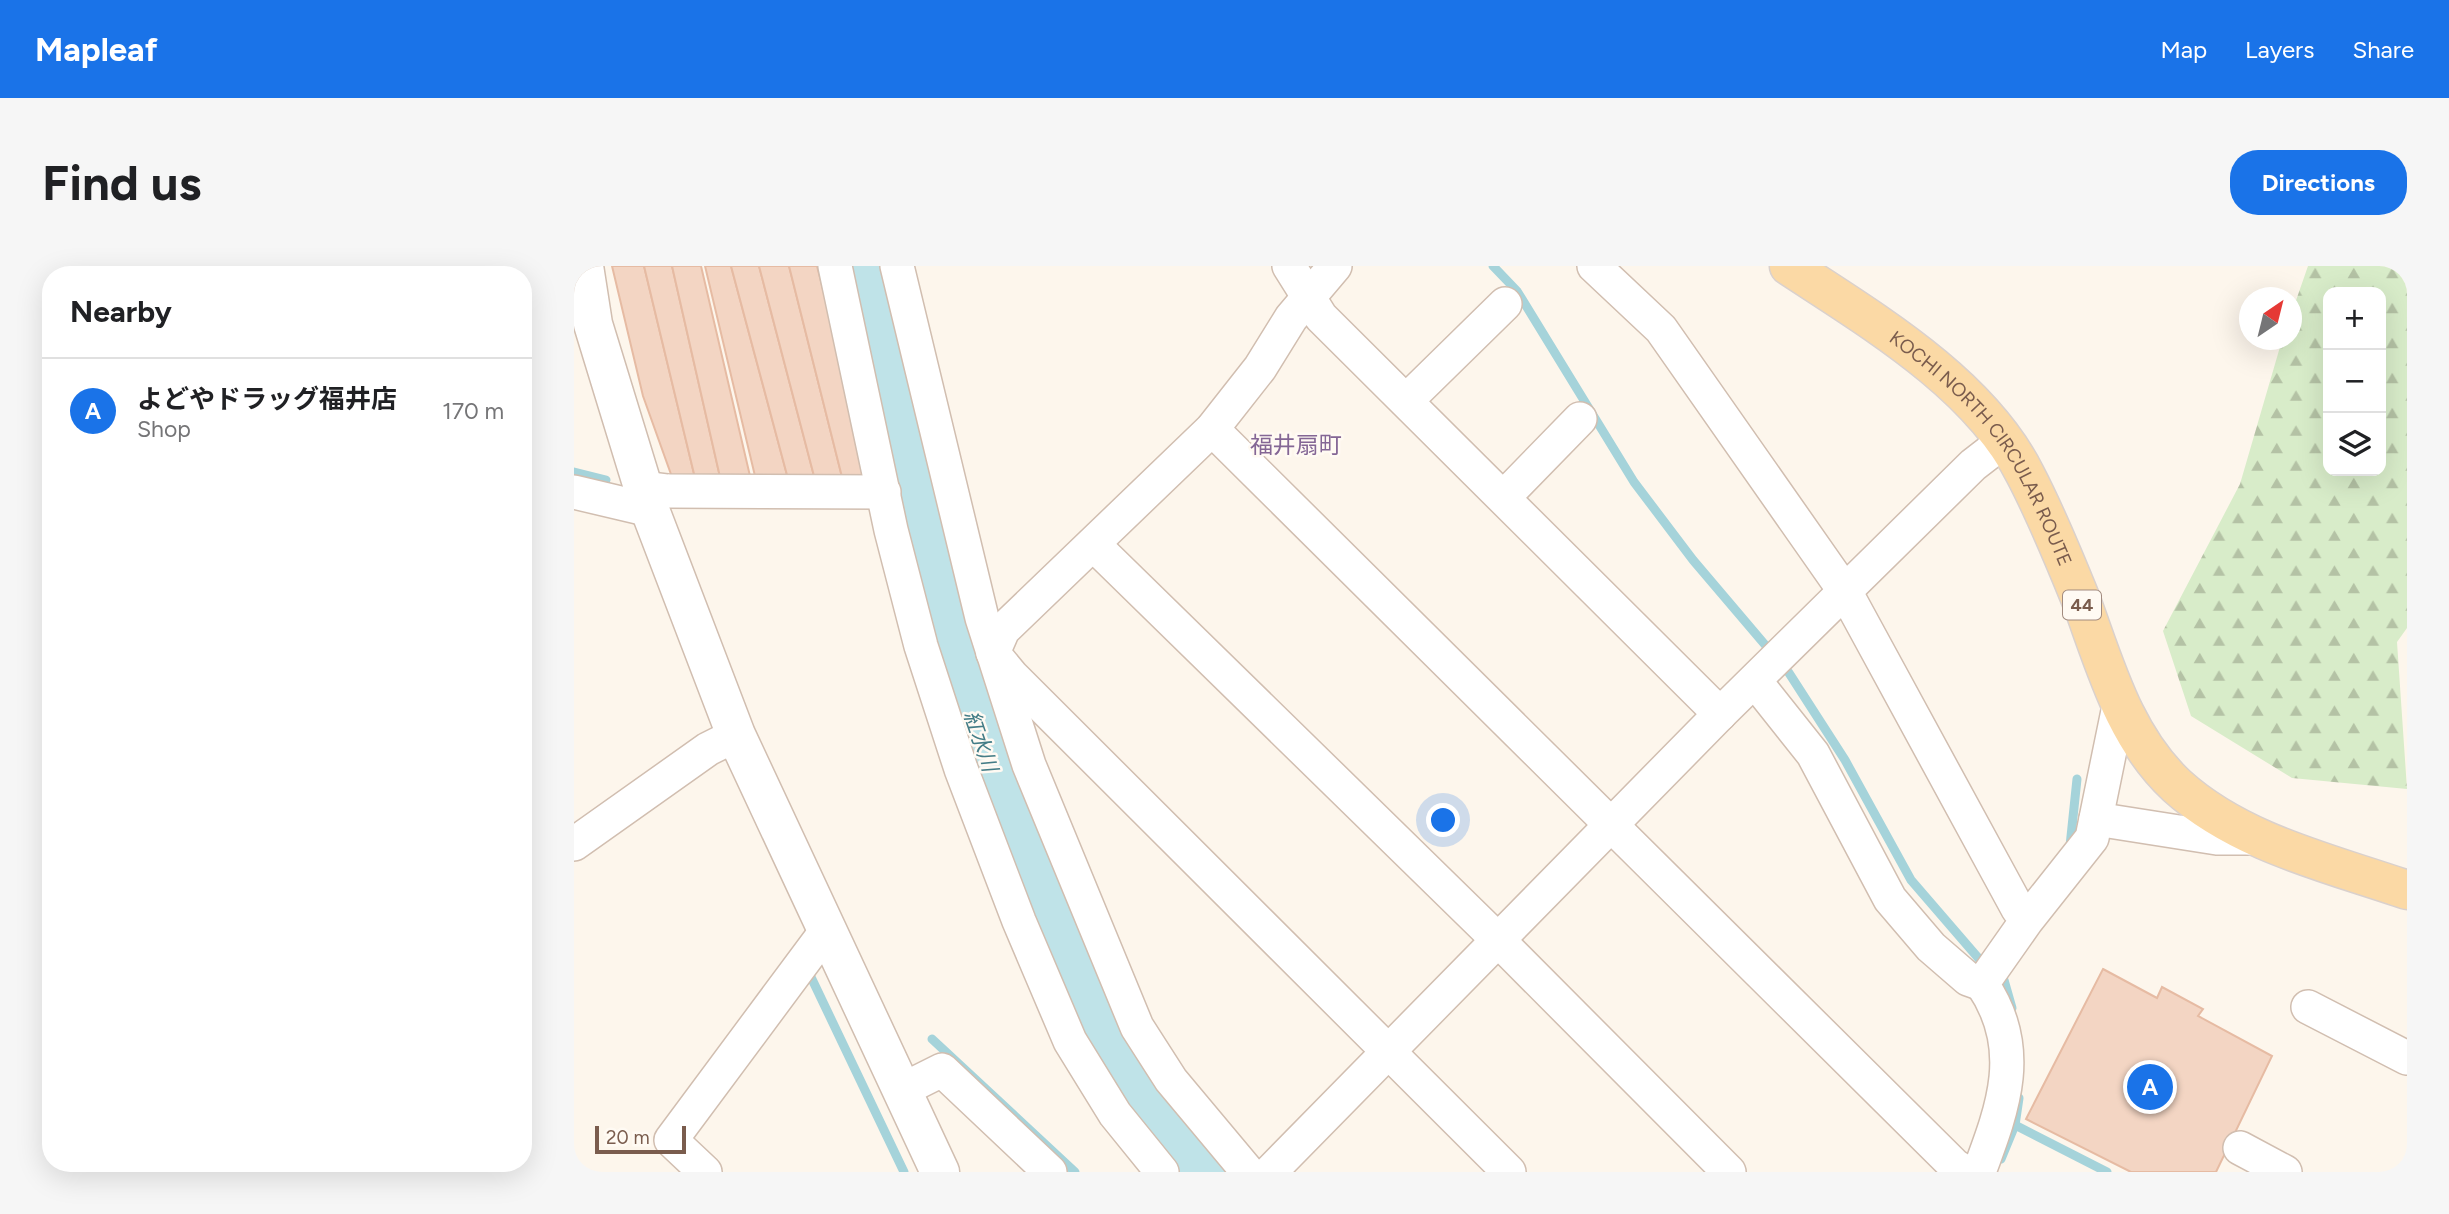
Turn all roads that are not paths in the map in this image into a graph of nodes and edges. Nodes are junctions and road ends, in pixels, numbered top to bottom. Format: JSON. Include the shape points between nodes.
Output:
{"nodes":[{"id":1,"x":584,"y":266,"type":"edge"},
{"id":2,"x":835,"y":266,"type":"edge"},
{"id":3,"x":897,"y":266,"type":"edge"},
{"id":4,"x":1289,"y":266,"type":"edge"},
{"id":5,"x":1335,"y":266,"type":"edge"},
{"id":6,"x":1594,"y":266,"type":"edge"},
{"id":7,"x":1789,"y":266,"type":"edge"},
{"id":8,"x":1308,"y":297,"type":"junction"},
{"id":9,"x":1505,"y":304,"type":"dead end"},
{"id":10,"x":1406,"y":401,"type":"junction"},
{"id":11,"x":1580,"y":419,"type":"dead end"},
{"id":12,"x":1212,"y":429,"type":"junction"},
{"id":13,"x":2004,"y":441,"type":"junction"},
{"id":14,"x":574,"y":492,"type":"edge"},
{"id":15,"x":884,"y":492,"type":"junction"},
{"id":16,"x":1504,"y":497,"type":"junction"},
{"id":17,"x":647,"y":499,"type":"junction"},
{"id":18,"x":1093,"y":544,"type":"junction"},
{"id":19,"x":1846,"y":593,"type":"junction"},
{"id":20,"x":993,"y":653,"type":"junction"},
{"id":21,"x":1768,"y":669,"type":"junction"},
{"id":22,"x":2119,"y":706,"type":"junction"},
{"id":23,"x":1720,"y":715,"type":"junction"},
{"id":24,"x":736,"y":735,"type":"junction"},
{"id":25,"x":2096,"y":819,"type":"junction"},
{"id":26,"x":1614,"y":825,"type":"junction"},
{"id":27,"x":2259,"y":838,"type":"junction"},
{"id":28,"x":574,"y":844,"type":"edge"},
{"id":29,"x":2407,"y":890,"type":"edge"},
{"id":30,"x":2018,"y":909,"type":"dead end"},
{"id":31,"x":827,"y":930,"type":"junction"},
{"id":32,"x":1499,"y":941,"type":"junction"},
{"id":33,"x":1982,"y":984,"type":"junction"},
{"id":34,"x":2308,"y":1007,"type":"dead end"},
{"id":35,"x":1389,"y":1052,"type":"junction"},
{"id":36,"x":2407,"y":1058,"type":"edge"},
{"id":37,"x":902,"y":1090,"type":"junction"},
{"id":38,"x":2240,"y":1148,"type":"dead end"},
{"id":39,"x":705,"y":1172,"type":"edge"},
{"id":40,"x":940,"y":1172,"type":"edge"},
{"id":41,"x":1050,"y":1172,"type":"edge"},
{"id":42,"x":1162,"y":1172,"type":"edge"},
{"id":43,"x":1248,"y":1172,"type":"edge"},
{"id":44,"x":1270,"y":1172,"type":"edge"},
{"id":45,"x":1509,"y":1172,"type":"edge"},
{"id":46,"x":1729,"y":1172,"type":"edge"},
{"id":47,"x":1965,"y":1172,"type":"edge"},
{"id":48,"x":1979,"y":1172,"type":"edge"},
{"id":49,"x":2285,"y":1172,"type":"edge"}],
"edges":[{"from":1,"to":17,"type":"street","via":[[593,324]]},
{"from":2,"to":15,"type":"street"},
{"from":3,"to":20,"type":"street"},
{"from":4,"to":8,"type":"street"},
{"from":5,"to":8,"type":"street"},
{"from":6,"to":19,"type":"street","via":[[1661,329]]},
{"from":7,"to":13,"type":"main road","name":"KOCHI NORTH CIRCULAR ROUTE","number":"44","via":[[1918,355],[1971,402]]},
{"from":8,"to":10,"type":"street","via":[[1321,317]]},
{"from":8,"to":12,"type":"street"},
{"from":9,"to":10,"type":"street"},
{"from":10,"to":16,"type":"street"},
{"from":11,"to":16,"type":"street"},
{"from":12,"to":18,"type":"street"},
{"from":12,"to":26,"type":"street"},
{"from":13,"to":19,"type":"street","via":[[1973,465]]},
{"from":13,"to":22,"type":"main road","name":"KOCHI NORTH CIRCULAR ROUTE","number":"44","via":[[2025,472],[2079,596]]},
{"from":14,"to":17,"type":"street"},
{"from":15,"to":17,"type":"street","via":[[668,491]]},
{"from":15,"to":42,"type":"street","via":[[921,646],[961,769],[1019,921],[1076,1052],[1115,1114]]},
{"from":16,"to":23,"type":"street"},
{"from":17,"to":24,"type":"street"},
{"from":18,"to":20,"type":"street","via":[[1003,630]]},
{"from":18,"to":32,"type":"street"},
{"from":19,"to":21,"type":"street"},
{"from":19,"to":30,"type":"street"},
{"from":20,"to":35,"type":"street"},
{"from":20,"to":43,"type":"street","via":[[1029,765],[1137,1027],[1171,1080]]},
{"from":21,"to":23,"type":"street"},
{"from":21,"to":33,"type":"street","via":[[1890,899],[1931,947],[1968,979]]},
{"from":22,"to":25,"type":"street"},
{"from":22,"to":27,"type":"main road","name":"KOCHI NORTH CIRCULAR ROUTE","number":"44","via":[[2175,784],[2226,822]]},
{"from":23,"to":26,"type":"street"},
{"from":24,"to":28,"type":"street","via":[[708,749]]},
{"from":24,"to":31,"type":"street"},
{"from":25,"to":27,"type":"street","via":[[2217,838]]},
{"from":25,"to":33,"type":"street","via":[[2089,844]]},
{"from":26,"to":32,"type":"street"},
{"from":26,"to":47,"type":"street"},
{"from":27,"to":29,"type":"main road","name":"KOCHI NORTH CIRCULAR ROUTE","number":"44"},
{"from":31,"to":37,"type":"street"},
{"from":31,"to":39,"type":"street","via":[[671,1140]]},
{"from":32,"to":35,"type":"street"},
{"from":32,"to":46,"type":"street"},
{"from":33,"to":48,"type":"street","via":[[1997,1010],[2007,1069],[2005,1101]]},
{"from":34,"to":36,"type":"street"},
{"from":35,"to":44,"type":"street"},
{"from":35,"to":45,"type":"street"},
{"from":37,"to":40,"type":"street"},
{"from":37,"to":41,"type":"street","via":[[942,1070]]},
{"from":38,"to":49,"type":"street"}]}
